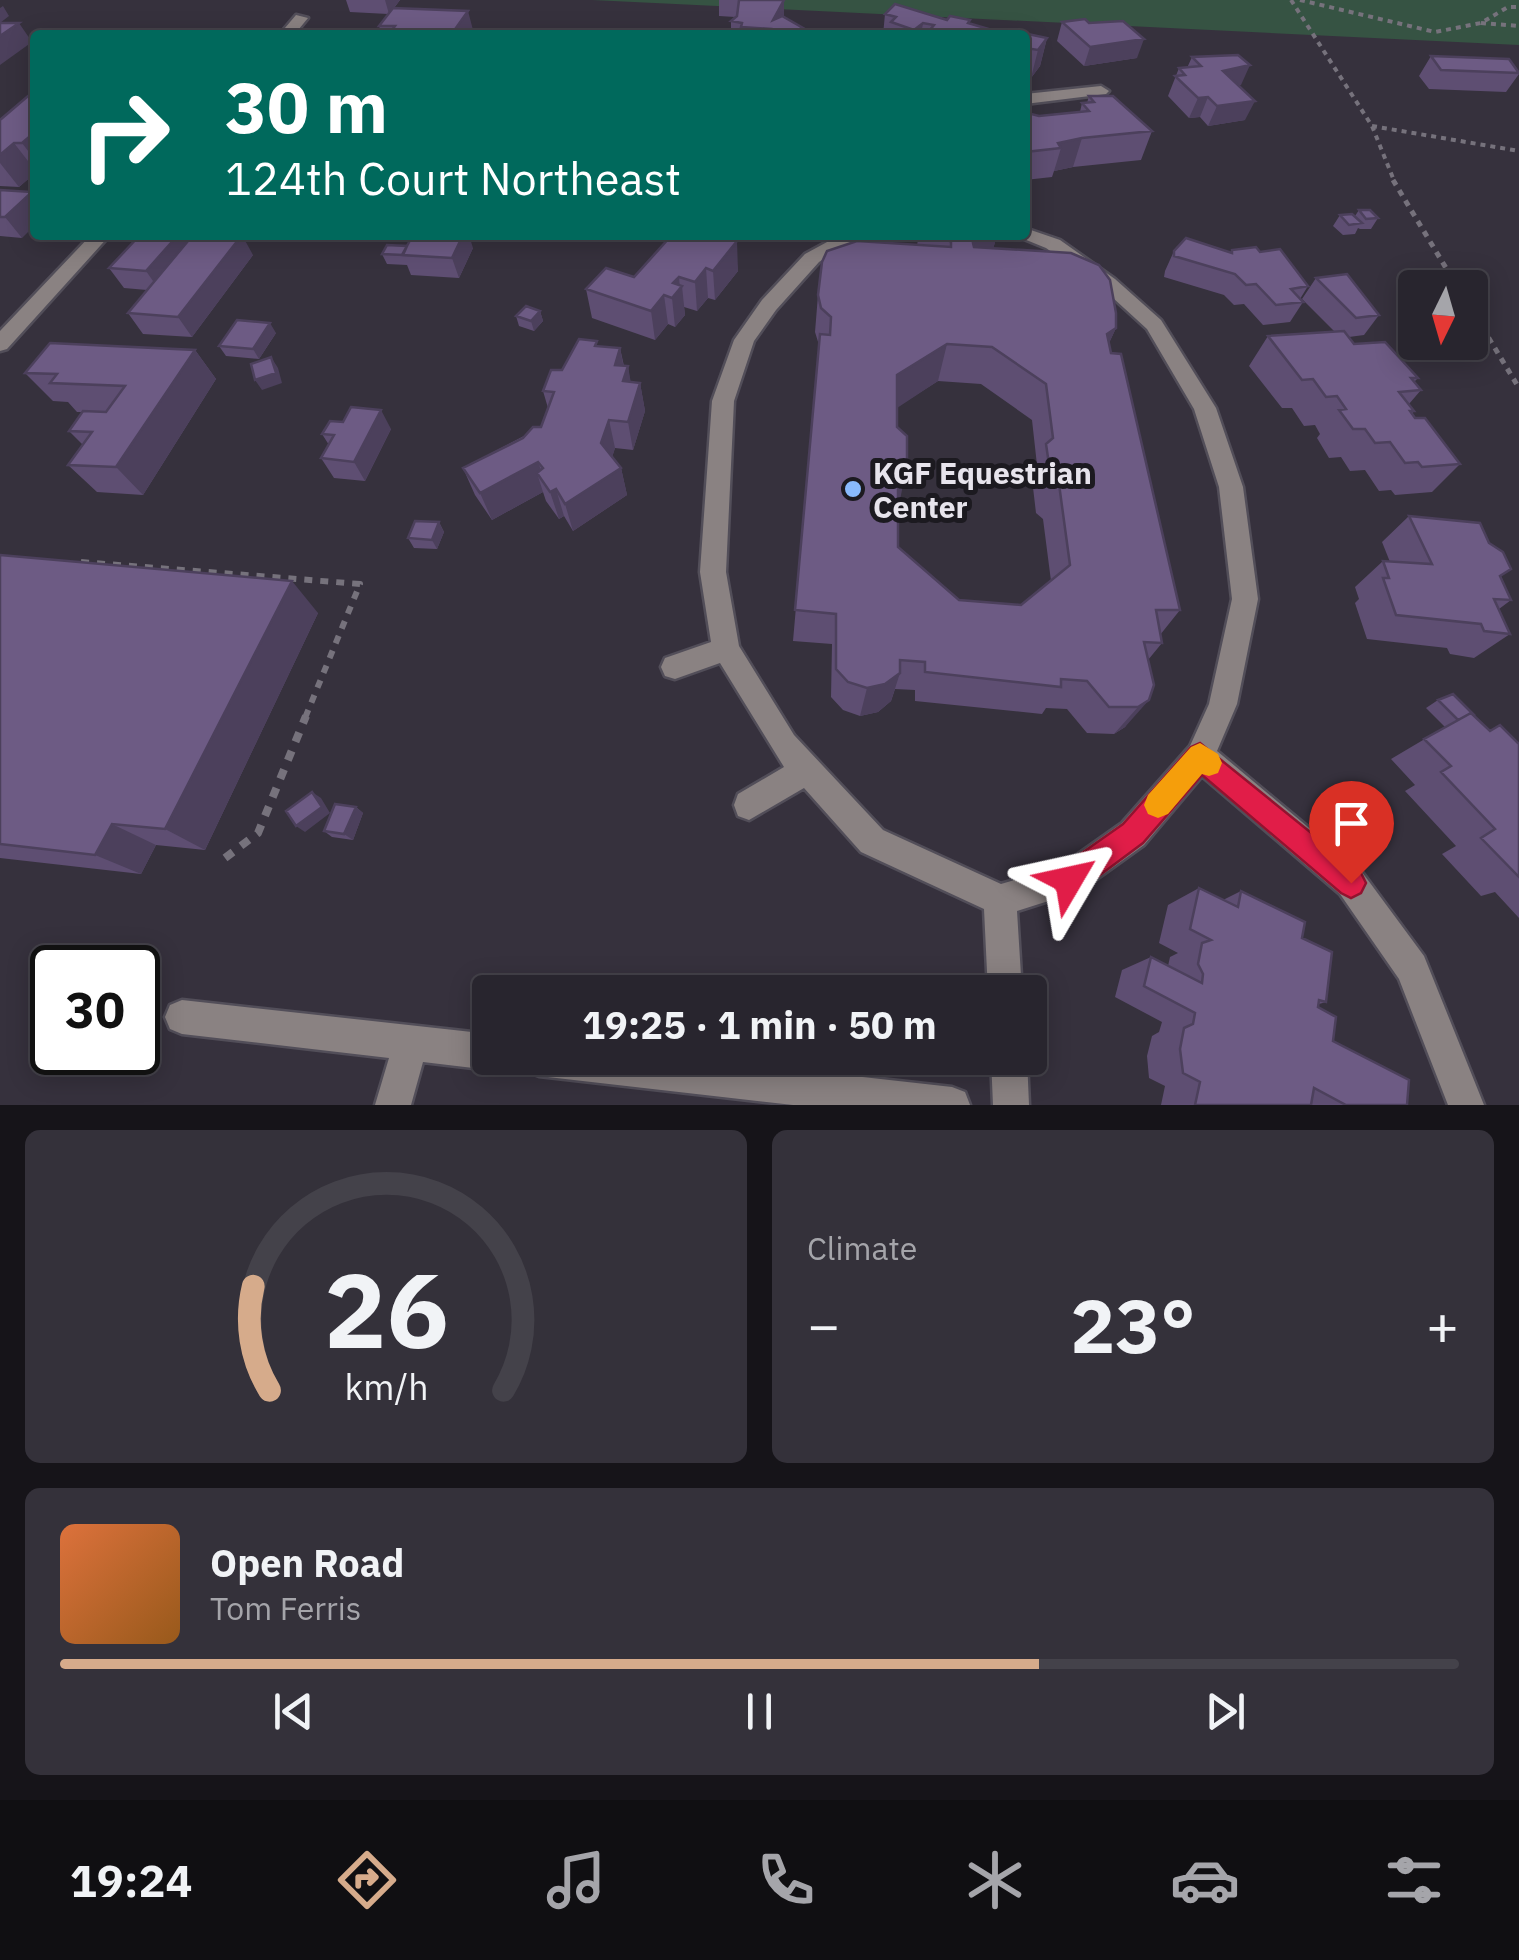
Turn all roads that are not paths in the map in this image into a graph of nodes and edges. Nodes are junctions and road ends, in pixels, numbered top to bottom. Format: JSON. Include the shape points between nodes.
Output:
{"nodes":[{"id":1,"x":301,"y":18,"type":"dead end"},
{"id":2,"x":290,"y":30,"type":"edge"},
{"id":3,"x":1101,"y":91,"type":"edge"},
{"id":4,"x":1030,"y":98,"type":"edge"},
{"id":5,"x":1030,"y":235,"type":"edge"},
{"id":6,"x":96,"y":240,"type":"edge"},
{"id":7,"x":844,"y":240,"type":"edge"},
{"id":8,"x":0,"y":344,"type":"edge"},
{"id":9,"x":726,"y":649,"type":"junction"},
{"id":10,"x":675,"y":667,"type":"dead end"},
{"id":11,"x":1200,"y":756,"type":"junction"},
{"id":12,"x":806,"y":770,"type":"junction"},
{"id":13,"x":749,"y":805,"type":"dead end"},
{"id":14,"x":1000,"y":900,"type":"junction"},
{"id":15,"x":1004,"y":975,"type":"edge"},
{"id":16,"x":182,"y":1017,"type":"dead end"},
{"id":17,"x":411,"y":1043,"type":"junction"},
{"id":18,"x":472,"y":1050,"type":"edge"},
{"id":19,"x":689,"y":1075,"type":"edge"},
{"id":20,"x":1009,"y":1075,"type":"edge"},
{"id":21,"x":393,"y":1105,"type":"edge"},
{"id":22,"x":952,"y":1105,"type":"edge"},
{"id":23,"x":1011,"y":1105,"type":"edge"},
{"id":24,"x":1466,"y":1105,"type":"edge"}],
"edges":[{"from":1,"to":2,"type":"street"},
{"from":3,"to":4,"type":"street"},
{"from":5,"to":11,"type":"street","via":[[1108,283],[1154,325],[1205,408],[1232,487],[1244,600],[1222,704]]},
{"from":6,"to":8,"type":"street"},
{"from":7,"to":9,"type":"street","via":[[812,258],[744,340],[723,401],[713,572]]},
{"from":9,"to":10,"type":"street"},
{"from":9,"to":12,"type":"street","via":[[784,746]]},
{"from":11,"to":14,"type":"street","via":[[1133,834],[1069,880]]},
{"from":11,"to":24,"type":"street","via":[[1351,883],[1412,968]]},
{"from":12,"to":13,"type":"street"},
{"from":12,"to":14,"type":"street","via":[[872,840]]},
{"from":14,"to":15,"type":"street"},
{"from":16,"to":17,"type":"street"},
{"from":17,"to":18,"type":"street"},
{"from":17,"to":21,"type":"street"},
{"from":19,"to":22,"type":"street"},
{"from":20,"to":23,"type":"street"}]}
